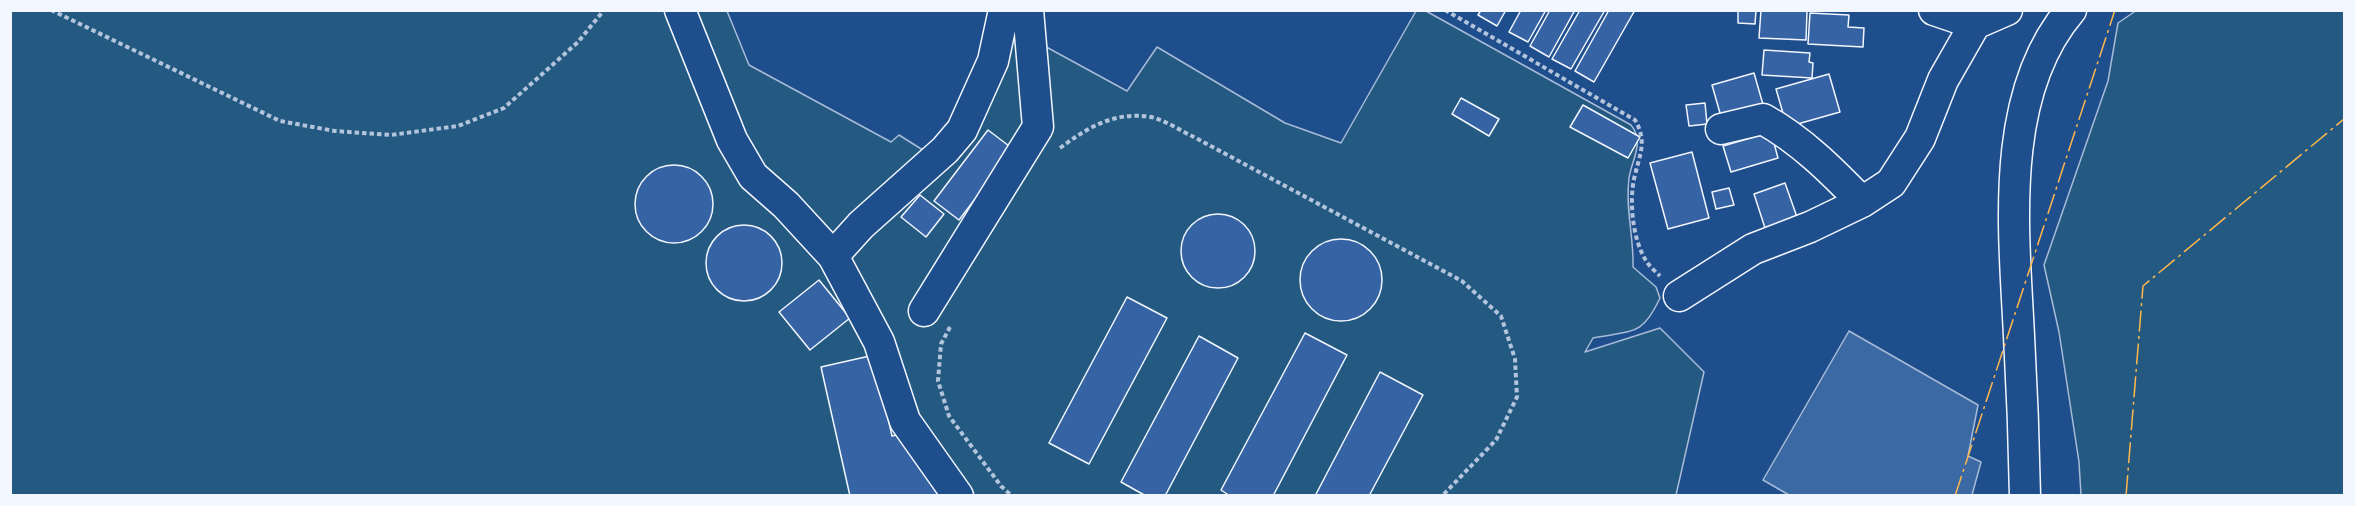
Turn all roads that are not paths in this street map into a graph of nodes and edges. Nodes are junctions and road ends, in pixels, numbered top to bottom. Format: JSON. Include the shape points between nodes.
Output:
{"nodes":[{"id":1,"x":680,"y":10,"type":"edge"},
{"id":2,"x":1004,"y":10,"type":"edge"},
{"id":3,"x":1029,"y":10,"type":"edge"},
{"id":4,"x":1934,"y":10,"type":"edge"},
{"id":5,"x":2007,"y":10,"type":"edge"},
{"id":6,"x":2071,"y":10,"type":"edge"},
{"id":7,"x":1975,"y":24,"type":"junction"},
{"id":8,"x":1721,"y":129,"type":"dead end"},
{"id":9,"x":1862,"y":202,"type":"junction"},
{"id":10,"x":833,"y":256,"type":"junction"},
{"id":11,"x":1679,"y":296,"type":"road end"},
{"id":12,"x":924,"y":312,"type":"dead end"},
{"id":13,"x":958,"y":495,"type":"edge"},
{"id":14,"x":2025,"y":495,"type":"edge"}],
"edges":[{"from":1,"to":10,"type":"lane","via":[[732,140],[753,176]]},
{"from":2,"to":10,"type":"lane","via":[[993,61],[962,130]]},
{"from":3,"to":12,"type":"lane","via":[[1038,128]]},
{"from":4,"to":7,"type":"lane"},
{"from":5,"to":7,"type":"lane"},
{"from":6,"to":14,"type":"lane","via":[[2054,30],[2026,98],[2012,200]]},
{"from":7,"to":9,"type":"lane","via":[[1943,80],[1920,138],[1891,183]]},
{"from":8,"to":9,"type":"lane","via":[[1763,119],[1786,132]]},
{"from":9,"to":11,"type":"lane","via":[[1753,249]]},
{"from":10,"to":13,"type":"lane","via":[[879,342],[905,421]]}]}
